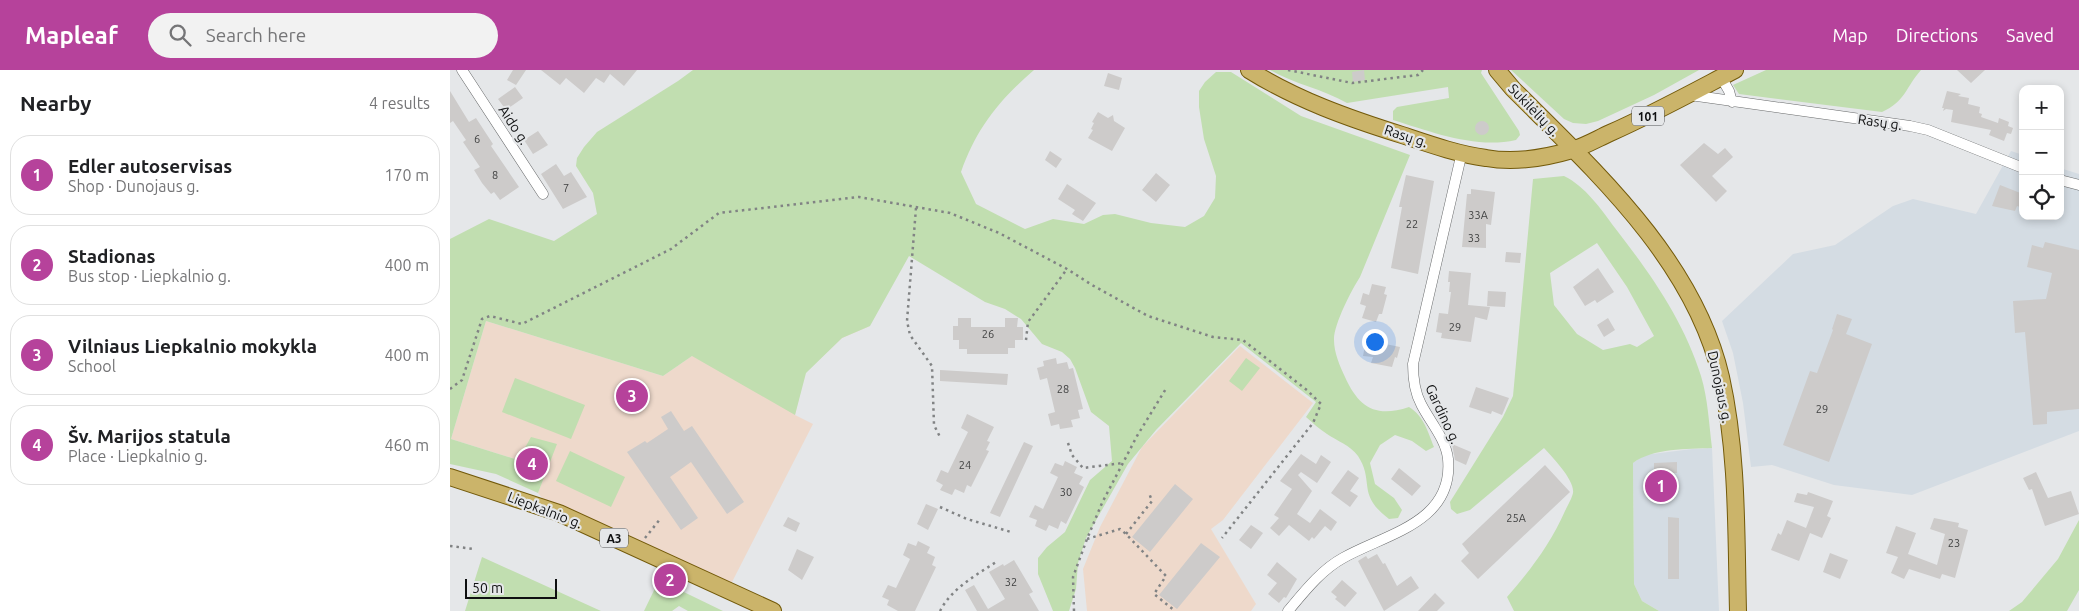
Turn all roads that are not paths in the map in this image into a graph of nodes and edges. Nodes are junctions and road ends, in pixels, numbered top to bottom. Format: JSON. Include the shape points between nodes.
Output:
{"nodes":[{"id":1,"x":462,"y":70,"type":"edge"},
{"id":2,"x":1249,"y":70,"type":"edge"},
{"id":3,"x":1497,"y":70,"type":"edge"},
{"id":4,"x":1728,"y":74,"type":"edge"},
{"id":5,"x":1690,"y":95,"type":"junction"},
{"id":6,"x":1732,"y":102,"type":"junction"},
{"id":7,"x":1573,"y":150,"type":"junction"},
{"id":8,"x":1462,"y":152,"type":"junction"},
{"id":9,"x":2019,"y":166,"type":"edge"},
{"id":10,"x":2064,"y":181,"type":"edge"},
{"id":11,"x":2079,"y":185,"type":"edge"},
{"id":12,"x":542,"y":194,"type":"dead end"},
{"id":13,"x":450,"y":477,"type":"edge"},
{"id":14,"x":773,"y":611,"type":"edge"},
{"id":15,"x":1288,"y":611,"type":"edge"},
{"id":16,"x":1738,"y":611,"type":"edge"}],
"edges":[{"from":1,"to":12,"type":"street","name":"Aido g."},
{"from":2,"to":8,"type":"main road","name":"Rasų g.","number":"101","via":[[1315,105]]},
{"from":3,"to":7,"type":"main road","name":"Sukilėlių g."},
{"from":4,"to":5,"type":"main road","number":"101"},
{"from":4,"to":6,"type":"street"},
{"from":5,"to":6,"type":"street","name":"Rasų g."},
{"from":5,"to":7,"type":"main road","number":"101"},
{"from":6,"to":9,"type":"street","name":"Rasų g.","via":[[1928,130]]},
{"from":7,"to":8,"type":"main road","name":"Rasų g.","number":"101","via":[[1523,159],[1487,158]]},
{"from":7,"to":16,"type":"main road","name":"Dunojaus g.","via":[[1634,215],[1659,247],[1698,314],[1713,351],[1732,449]]},
{"from":8,"to":15,"type":"street","name":"Gardino g.","via":[[1413,364],[1413,382],[1420,403],[1439,434],[1448,457],[1444,494],[1432,510],[1413,524],[1342,558],[1324,571]]},
{"from":10,"to":11,"type":"street"},
{"from":13,"to":14,"type":"main road","name":"Liepkalnio g.","number":"A3","via":[[559,513]]}]}
